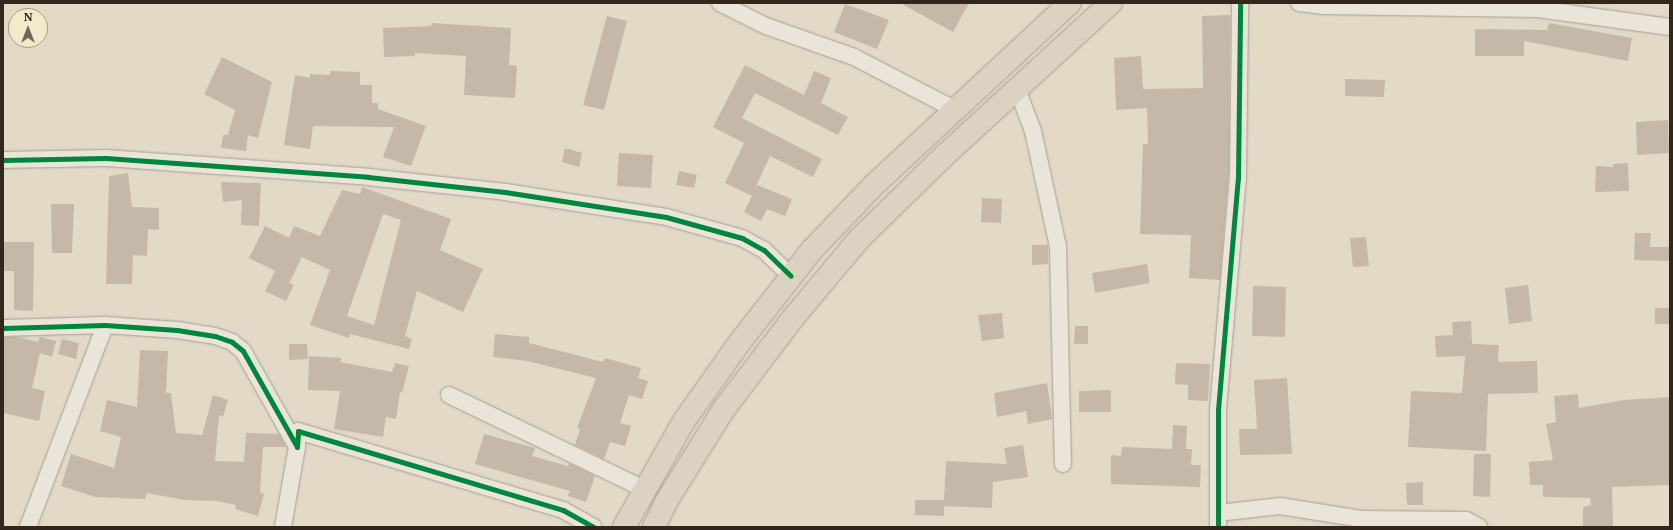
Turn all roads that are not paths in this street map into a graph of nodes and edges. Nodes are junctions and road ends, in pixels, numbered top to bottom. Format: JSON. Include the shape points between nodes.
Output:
{"nodes":[{"id":1,"x":720,"y":3,"type":"edge"},
{"id":2,"x":1070,"y":3,"type":"edge"},
{"id":3,"x":1111,"y":3,"type":"edge"},
{"id":4,"x":1240,"y":3,"type":"edge"},
{"id":5,"x":1299,"y":3,"type":"edge"},
{"id":6,"x":1670,"y":27,"type":"edge"},
{"id":7,"x":1017,"y":89,"type":"junction"},
{"id":8,"x":956,"y":110,"type":"junction"},
{"id":9,"x":3,"y":160,"type":"edge"},
{"id":10,"x":791,"y":276,"type":"junction"},
{"id":11,"x":105,"y":325,"type":"junction"},
{"id":12,"x":3,"y":328,"type":"edge"},
{"id":13,"x":449,"y":395,"type":"dead end"},
{"id":14,"x":297,"y":447,"type":"junction"},
{"id":15,"x":1063,"y":464,"type":"dead end"},
{"id":16,"x":644,"y":489,"type":"junction"},
{"id":17,"x":1218,"y":520,"type":"edge"},
{"id":18,"x":28,"y":527,"type":"edge"},
{"id":19,"x":283,"y":527,"type":"edge"},
{"id":20,"x":594,"y":527,"type":"edge"},
{"id":21,"x":624,"y":527,"type":"edge"},
{"id":22,"x":654,"y":527,"type":"edge"},
{"id":23,"x":1480,"y":527,"type":"edge"}],
"edges":[{"from":1,"to":8,"type":"street","via":[[766,26],[854,57]]},
{"from":2,"to":8,"type":"highway"},
{"from":3,"to":7,"type":"highway"},
{"from":4,"to":17,"type":"street","via":[[1238,179],[1218,410]]},
{"from":5,"to":6,"type":"street","via":[[1322,6],[1538,10]]},
{"from":7,"to":15,"type":"street","via":[[1034,132],[1058,247]]},
{"from":7,"to":22,"type":"highway","via":[[858,239],[793,318],[724,409],[666,502]]},
{"from":8,"to":10,"type":"highway","via":[[874,185],[812,250]]},
{"from":9,"to":10,"type":"street","via":[[106,158],[368,177],[506,192],[666,217],[742,238],[764,250]]},
{"from":10,"to":16,"type":"highway","via":[[684,421]]},
{"from":11,"to":12,"type":"street"},
{"from":11,"to":14,"type":"street","via":[[177,330],[215,336],[232,342],[243,350]]},
{"from":11,"to":18,"type":"street"},
{"from":13,"to":16,"type":"street"},
{"from":14,"to":19,"type":"street"},
{"from":14,"to":20,"type":"street","via":[[298,431],[563,510]]},
{"from":16,"to":21,"type":"highway"},
{"from":17,"to":23,"type":"street","via":[[1280,506],[1361,519],[1466,520]]}]}
